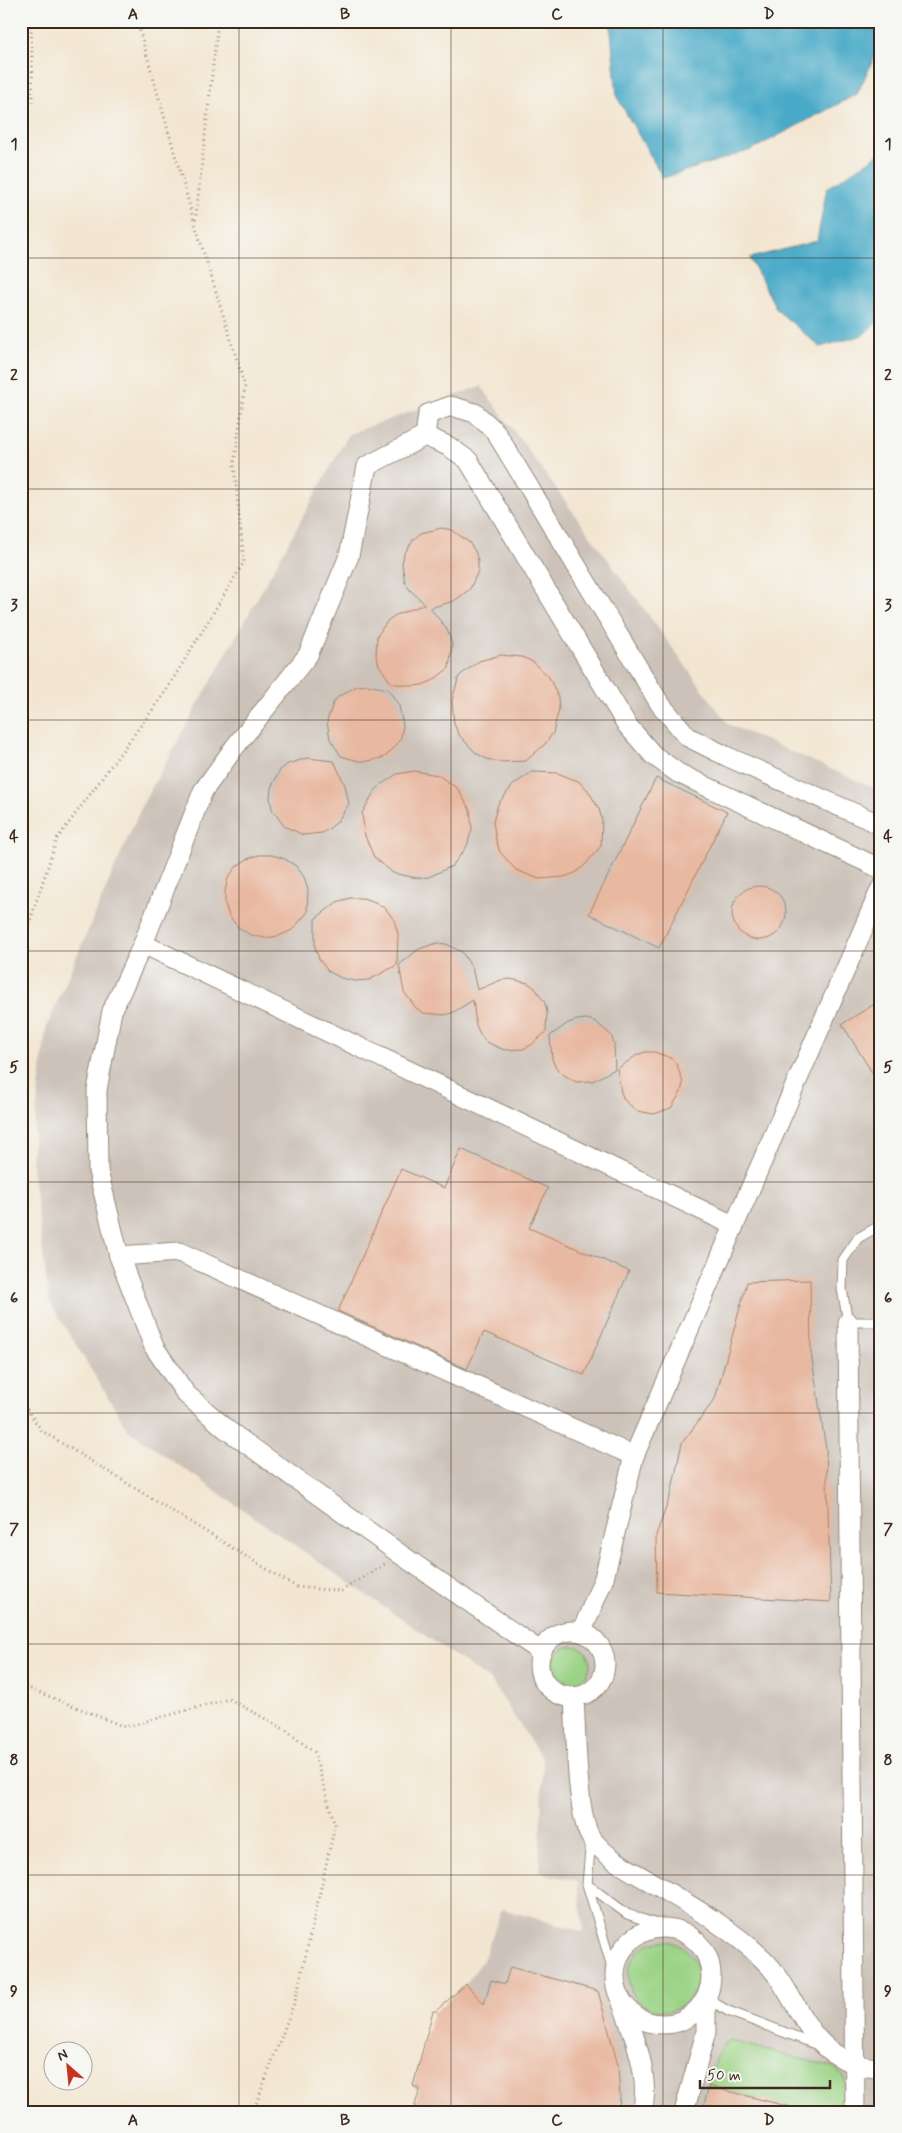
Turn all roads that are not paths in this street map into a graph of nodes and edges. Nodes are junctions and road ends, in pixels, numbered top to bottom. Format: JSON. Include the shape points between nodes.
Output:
{"nodes":[{"id":1,"x":425,"y":436,"type":"junction"},
{"id":2,"x":881,"y":825,"type":"edge"},
{"id":3,"x":881,"y":869,"type":"edge"},
{"id":4,"x":881,"y":888,"type":"edge"},
{"id":5,"x":143,"y":944,"type":"junction"},
{"id":6,"x":733,"y":1225,"type":"junction"},
{"id":7,"x":881,"y":1225,"type":"edge"},
{"id":8,"x":119,"y":1256,"type":"junction"},
{"id":9,"x":848,"y":1322,"type":"junction"},
{"id":10,"x":881,"y":1322,"type":"edge"},
{"id":11,"x":634,"y":1456,"type":"junction"},
{"id":12,"x":582,"y":1631,"type":"junction"},
{"id":13,"x":540,"y":1651,"type":"junction"},
{"id":14,"x":574,"y":1697,"type":"junction"},
{"id":15,"x":591,"y":1838,"type":"junction"},
{"id":16,"x":587,"y":1884,"type":"junction"},
{"id":17,"x":668,"y":1928,"type":"junction"},
{"id":18,"x":615,"y":1977,"type":"junction"},
{"id":19,"x":620,"y":1997,"type":"junction"},
{"id":20,"x":706,"y":1998,"type":"junction"},
{"id":21,"x":826,"y":2048,"type":"junction"},
{"id":22,"x":855,"y":2064,"type":"junction"},
{"id":23,"x":881,"y":2069,"type":"edge"},
{"id":24,"x":642,"y":2112,"type":"edge"},
{"id":25,"x":684,"y":2112,"type":"edge"},
{"id":26,"x":855,"y":2112,"type":"edge"}],
"edges":[{"from":1,"to":2,"type":"street","via":[[428,414],[450,406],[475,413],[495,431],[660,704],[688,737]]},
{"from":1,"to":3,"type":"street","via":[[468,460],[627,725],[653,755],[678,773]]},
{"from":1,"to":5,"type":"street","via":[[367,466],[349,556],[308,655],[203,792]]},
{"from":4,"to":6,"type":"street"},
{"from":5,"to":6,"type":"street"},
{"from":5,"to":8,"type":"street","via":[[112,1011],[97,1090],[98,1171]]},
{"from":6,"to":11,"type":"street"},
{"from":7,"to":9,"type":"lane","via":[[858,1238],[842,1260],[842,1289]]},
{"from":8,"to":11,"type":"street","via":[[179,1252]]},
{"from":8,"to":13,"type":"street","via":[[154,1347],[186,1394],[226,1429]]},
{"from":9,"to":10,"type":"lane"},
{"from":9,"to":22,"type":"street"},
{"from":11,"to":12,"type":"street","via":[[604,1578]]},
{"from":12,"to":13,"type":"street","via":[[553,1636]]},
{"from":12,"to":14,"type":"street","via":[[598,1643],[606,1662],[600,1682],[593,1690]]},
{"from":13,"to":14,"type":"street","via":[[538,1662],[544,1683],[552,1691]]},
{"from":14,"to":15,"type":"street","via":[[582,1812]]},
{"from":15,"to":16,"type":"lane"},
{"from":15,"to":21,"type":"street","via":[[617,1862],[724,1925],[764,1959],[784,1985],[806,2025]]},
{"from":16,"to":17,"type":"lane","via":[[627,1914]]},
{"from":16,"to":18,"type":"lane"},
{"from":17,"to":18,"type":"street","via":[[652,1929],[625,1946]]},
{"from":17,"to":20,"type":"street","via":[[683,1932],[706,1953],[711,1983]]},
{"from":18,"to":19,"type":"street"},
{"from":19,"to":20,"type":"street","via":[[629,2010],[655,2023],[670,2023],[684,2018],[697,2010]]},
{"from":19,"to":24,"type":"street","via":[[638,2045],[643,2075]]},
{"from":20,"to":21,"type":"lane","via":[[728,2011]]},
{"from":20,"to":25,"type":"street","via":[[706,2032]]},
{"from":21,"to":22,"type":"street"},
{"from":22,"to":23,"type":"street"},
{"from":22,"to":26,"type":"street"}]}
